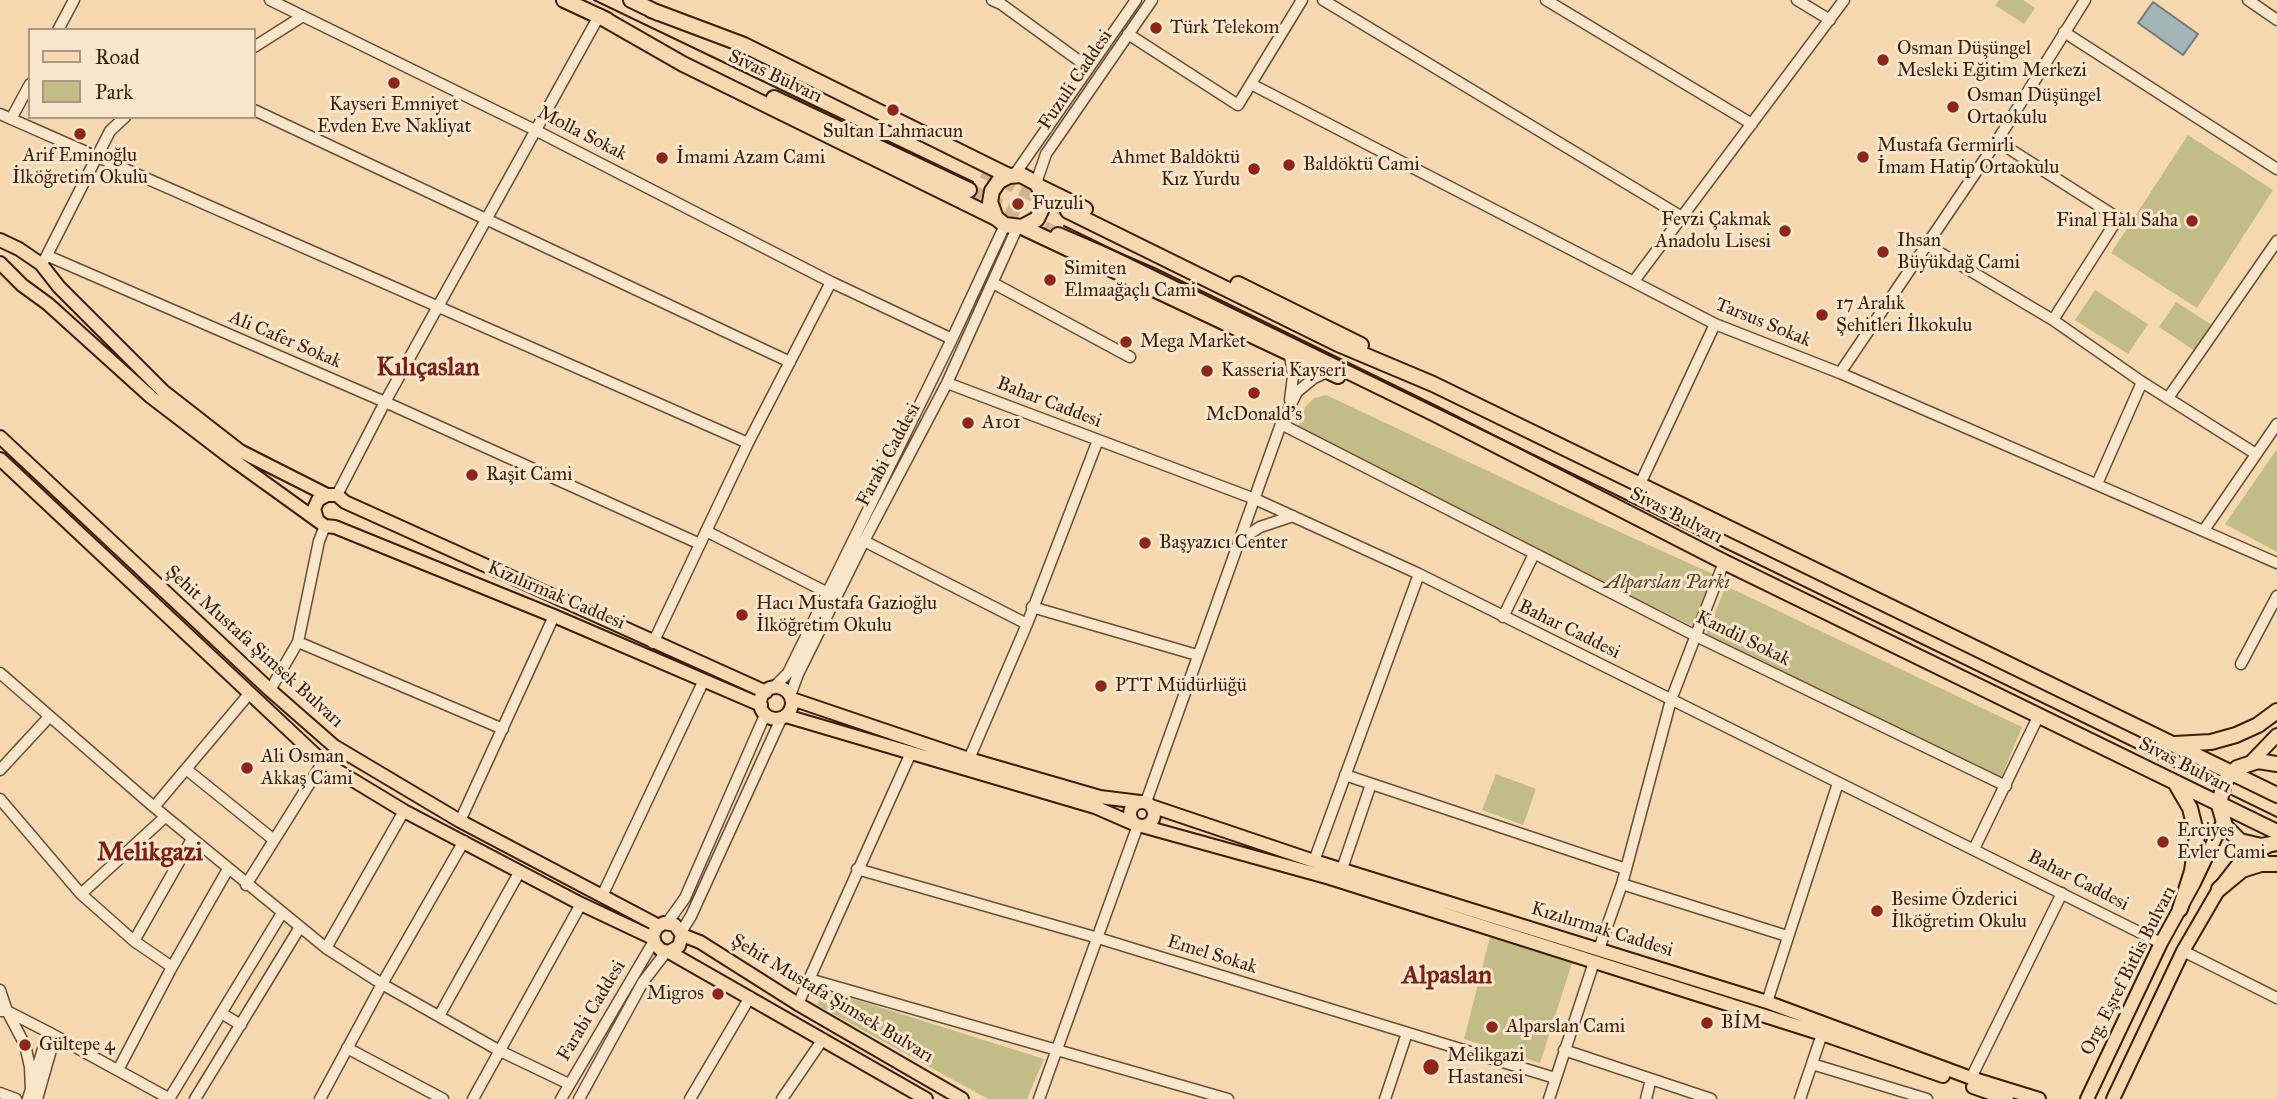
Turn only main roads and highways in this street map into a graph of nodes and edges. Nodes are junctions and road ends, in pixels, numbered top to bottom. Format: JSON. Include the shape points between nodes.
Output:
{"nodes":[{"id":1,"x":564,"y":0,"type":"edge"},
{"id":2,"x":631,"y":0,"type":"edge"},
{"id":3,"x":651,"y":10,"type":"junction"},
{"id":4,"x":599,"y":16,"type":"junction"},
{"id":5,"x":983,"y":171,"type":"tunnel mouth"},
{"id":6,"x":1012,"y":175,"type":"junction"},
{"id":7,"x":1038,"y":185,"type":"junction"},
{"id":8,"x":969,"y":190,"type":"tunnel mouth"},
{"id":9,"x":1068,"y":211,"type":"tunnel mouth"},
{"id":10,"x":1010,"y":225,"type":"junction"},
{"id":11,"x":1058,"y":235,"type":"tunnel mouth"},
{"id":12,"x":0,"y":240,"type":"edge"},
{"id":13,"x":0,"y":263,"type":"edge"},
{"id":14,"x":43,"y":263,"type":"junction"},
{"id":15,"x":22,"y":285,"type":"junction"},
{"id":16,"x":1433,"y":384,"type":"junction"},
{"id":17,"x":1435,"y":414,"type":"junction"},
{"id":18,"x":0,"y":438,"type":"edge"},
{"id":19,"x":0,"y":459,"type":"edge"},
{"id":20,"x":336,"y":497,"type":"junction"},
{"id":21,"x":325,"y":524,"type":"junction"},
{"id":22,"x":770,"y":690,"type":"junction"},
{"id":23,"x":791,"y":698,"type":"junction"},
{"id":24,"x":763,"y":710,"type":"junction"},
{"id":25,"x":2277,"y":711,"type":"edge"},
{"id":26,"x":783,"y":718,"type":"junction"},
{"id":27,"x":2277,"y":736,"type":"edge"},
{"id":28,"x":2169,"y":743,"type":"junction"},
{"id":29,"x":2251,"y":762,"type":"junction"},
{"id":30,"x":2277,"y":764,"type":"edge"},
{"id":31,"x":2232,"y":773,"type":"junction"},
{"id":32,"x":2173,"y":780,"type":"junction"},
{"id":33,"x":2277,"y":795,"type":"edge"},
{"id":34,"x":1145,"y":803,"type":"junction"},
{"id":35,"x":2219,"y":806,"type":"junction"},
{"id":36,"x":2223,"y":822,"type":"junction"},
{"id":37,"x":1138,"y":825,"type":"junction"},
{"id":38,"x":2277,"y":832,"type":"edge"},
{"id":39,"x":2272,"y":844,"type":"edge"},
{"id":40,"x":2277,"y":864,"type":"edge"},
{"id":41,"x":2219,"y":889,"type":"junction"},
{"id":42,"x":2180,"y":909,"type":"junction"},
{"id":43,"x":663,"y":924,"type":"junction"},
{"id":44,"x":681,"y":933,"type":"junction"},
{"id":45,"x":653,"y":940,"type":"junction"},
{"id":46,"x":668,"y":952,"type":"junction"},
{"id":47,"x":1596,"y":955,"type":"junction"},
{"id":48,"x":926,"y":1099,"type":"edge"},
{"id":49,"x":962,"y":1099,"type":"edge"},
{"id":50,"x":2007,"y":1099,"type":"edge"},
{"id":51,"x":2039,"y":1099,"type":"edge"},
{"id":52,"x":2087,"y":1099,"type":"edge"},
{"id":53,"x":2113,"y":1099,"type":"edge"}],
"edges":[{"from":1,"to":4,"type":"highway","name":"Sivas Bulvarı"},
{"from":2,"to":3,"type":"highway","name":"Sivas Bulvarı"},
{"from":3,"to":5,"type":"highway","name":"Sivas Bulvarı"},
{"from":3,"to":6,"type":"highway","via":[[744,45]]},
{"from":4,"to":8,"type":"highway","name":"Sivas Bulvarı"},
{"from":4,"to":10,"type":"highway","via":[[683,64]]},
{"from":6,"to":7,"type":"highway","via":[[1026,176]]},
{"from":6,"to":10,"type":"highway","via":[[999,181],[991,196],[991,208]]},
{"from":7,"to":10,"type":"highway","via":[[1044,204],[1040,214],[1033,223]]},
{"from":7,"to":16,"type":"highway"},
{"from":9,"to":16,"type":"highway","name":"Sivas Bulvarı","via":[[1338,344]]},
{"from":10,"to":17,"type":"highway","via":[[1327,372]]},
{"from":11,"to":17,"type":"highway","name":"Sivas Bulvarı","via":[[1153,276]]},
{"from":12,"to":14,"type":"main road","name":"Kızılırmak Caddesi"},
{"from":13,"to":15,"type":"main road","name":"Kızılırmak Caddesi"},
{"from":14,"to":15,"type":"main road","via":[[42,284],[35,289]]},
{"from":14,"to":15,"type":"main road","via":[[29,260],[21,265],[17,273]]},
{"from":14,"to":20,"type":"main road","name":"Kızılırmak Caddesi","via":[[163,391],[240,451]]},
{"from":15,"to":21,"type":"main road","name":"Kızılırmak Caddesi","via":[[151,397]]},
{"from":16,"to":28,"type":"highway","name":"Sivas Bulvarı"},
{"from":17,"to":32,"type":"highway","name":"Sivas Bulvarı","via":[[1724,562]]},
{"from":18,"to":43,"type":"main road","name":"Şehit Mustafa Şimsek Bulvarı","via":[[334,746],[460,821]]},
{"from":19,"to":45,"type":"main road","name":"Şehit Mustafa Şimsek Bulvarı","via":[[323,762],[404,811]]},
{"from":20,"to":21,"type":"main road","via":[[316,505]]},
{"from":20,"to":21,"type":"main road","via":[[346,517]]},
{"from":20,"to":22,"type":"main road","name":"Kızılırmak Caddesi","via":[[653,643]]},
{"from":21,"to":24,"type":"main road","name":"Kızılırmak Caddesi","via":[[554,615]]},
{"from":22,"to":23,"type":"main road","via":[[783,689]]},
{"from":22,"to":24,"type":"main road"},
{"from":23,"to":26,"type":"main road","via":[[791,709]]},
{"from":23,"to":34,"type":"main road","name":"Kızılırmak Caddesi","via":[[969,759],[1100,797]]},
{"from":24,"to":26,"type":"main road","via":[[775,719]]},
{"from":25,"to":28,"type":"highway","via":[[2258,725],[2224,739]]},
{"from":26,"to":37,"type":"main road","name":"Kızılırmak Caddesi","via":[[1095,807]]},
{"from":27,"to":29,"type":"main road"},
{"from":28,"to":31,"type":"highway","name":"Sivas Bulvarı"},
{"from":29,"to":30,"type":"highway"},
{"from":29,"to":31,"type":"highway"},
{"from":31,"to":33,"type":"highway","name":"Sivas Bulvarı"},
{"from":31,"to":35,"type":"highway","via":[[2222,786]]},
{"from":32,"to":35,"type":"highway","name":"Sivas Bulvarı"},
{"from":32,"to":42,"type":"highway","via":[[2190,808],[2196,836],[2192,871]]},
{"from":34,"to":37,"type":"main road","via":[[1134,804],[1130,811]]},
{"from":34,"to":37,"type":"main road","via":[[1154,813],[1153,819],[1148,825]]},
{"from":34,"to":47,"type":"main road","name":"Kızılırmak Caddesi"},
{"from":35,"to":36,"type":"highway"},
{"from":35,"to":38,"type":"highway","name":"Sivas Bulvarı"},
{"from":36,"to":39,"type":"highway","via":[[2240,841]]},
{"from":36,"to":42,"type":"main road","name":"Org. Eşref Bitlis Bulvarı"},
{"from":37,"to":47,"type":"main road","name":"Kızılırmak Caddesi"},
{"from":39,"to":41,"type":"main road","name":"Org. Eşref Bitlis Bulvarı","via":[[2240,862]]},
{"from":40,"to":41,"type":"highway","via":[[2242,870]]},
{"from":41,"to":53,"type":"main road","name":"Org. Eşref Bitlis Bulvarı","via":[[2183,951]]},
{"from":42,"to":52,"type":"main road","name":"Org. Eşref Bitlis Bulvarı"},
{"from":43,"to":44,"type":"main road","via":[[675,925]]},
{"from":43,"to":45,"type":"main road","via":[[655,930]]},
{"from":44,"to":46,"type":"main road","via":[[679,946]]},
{"from":44,"to":49,"type":"main road","name":"Şehit Mustafa Şimsek Bulvarı"},
{"from":45,"to":46,"type":"main road"},
{"from":46,"to":48,"type":"main road","name":"Şehit Mustafa Şimsek Bulvarı"},
{"from":47,"to":50,"type":"main road","name":"Kızılırmak Caddesi"},
{"from":47,"to":51,"type":"main road","name":"Kızılırmak Caddesi","via":[[1767,1002]]}]}
